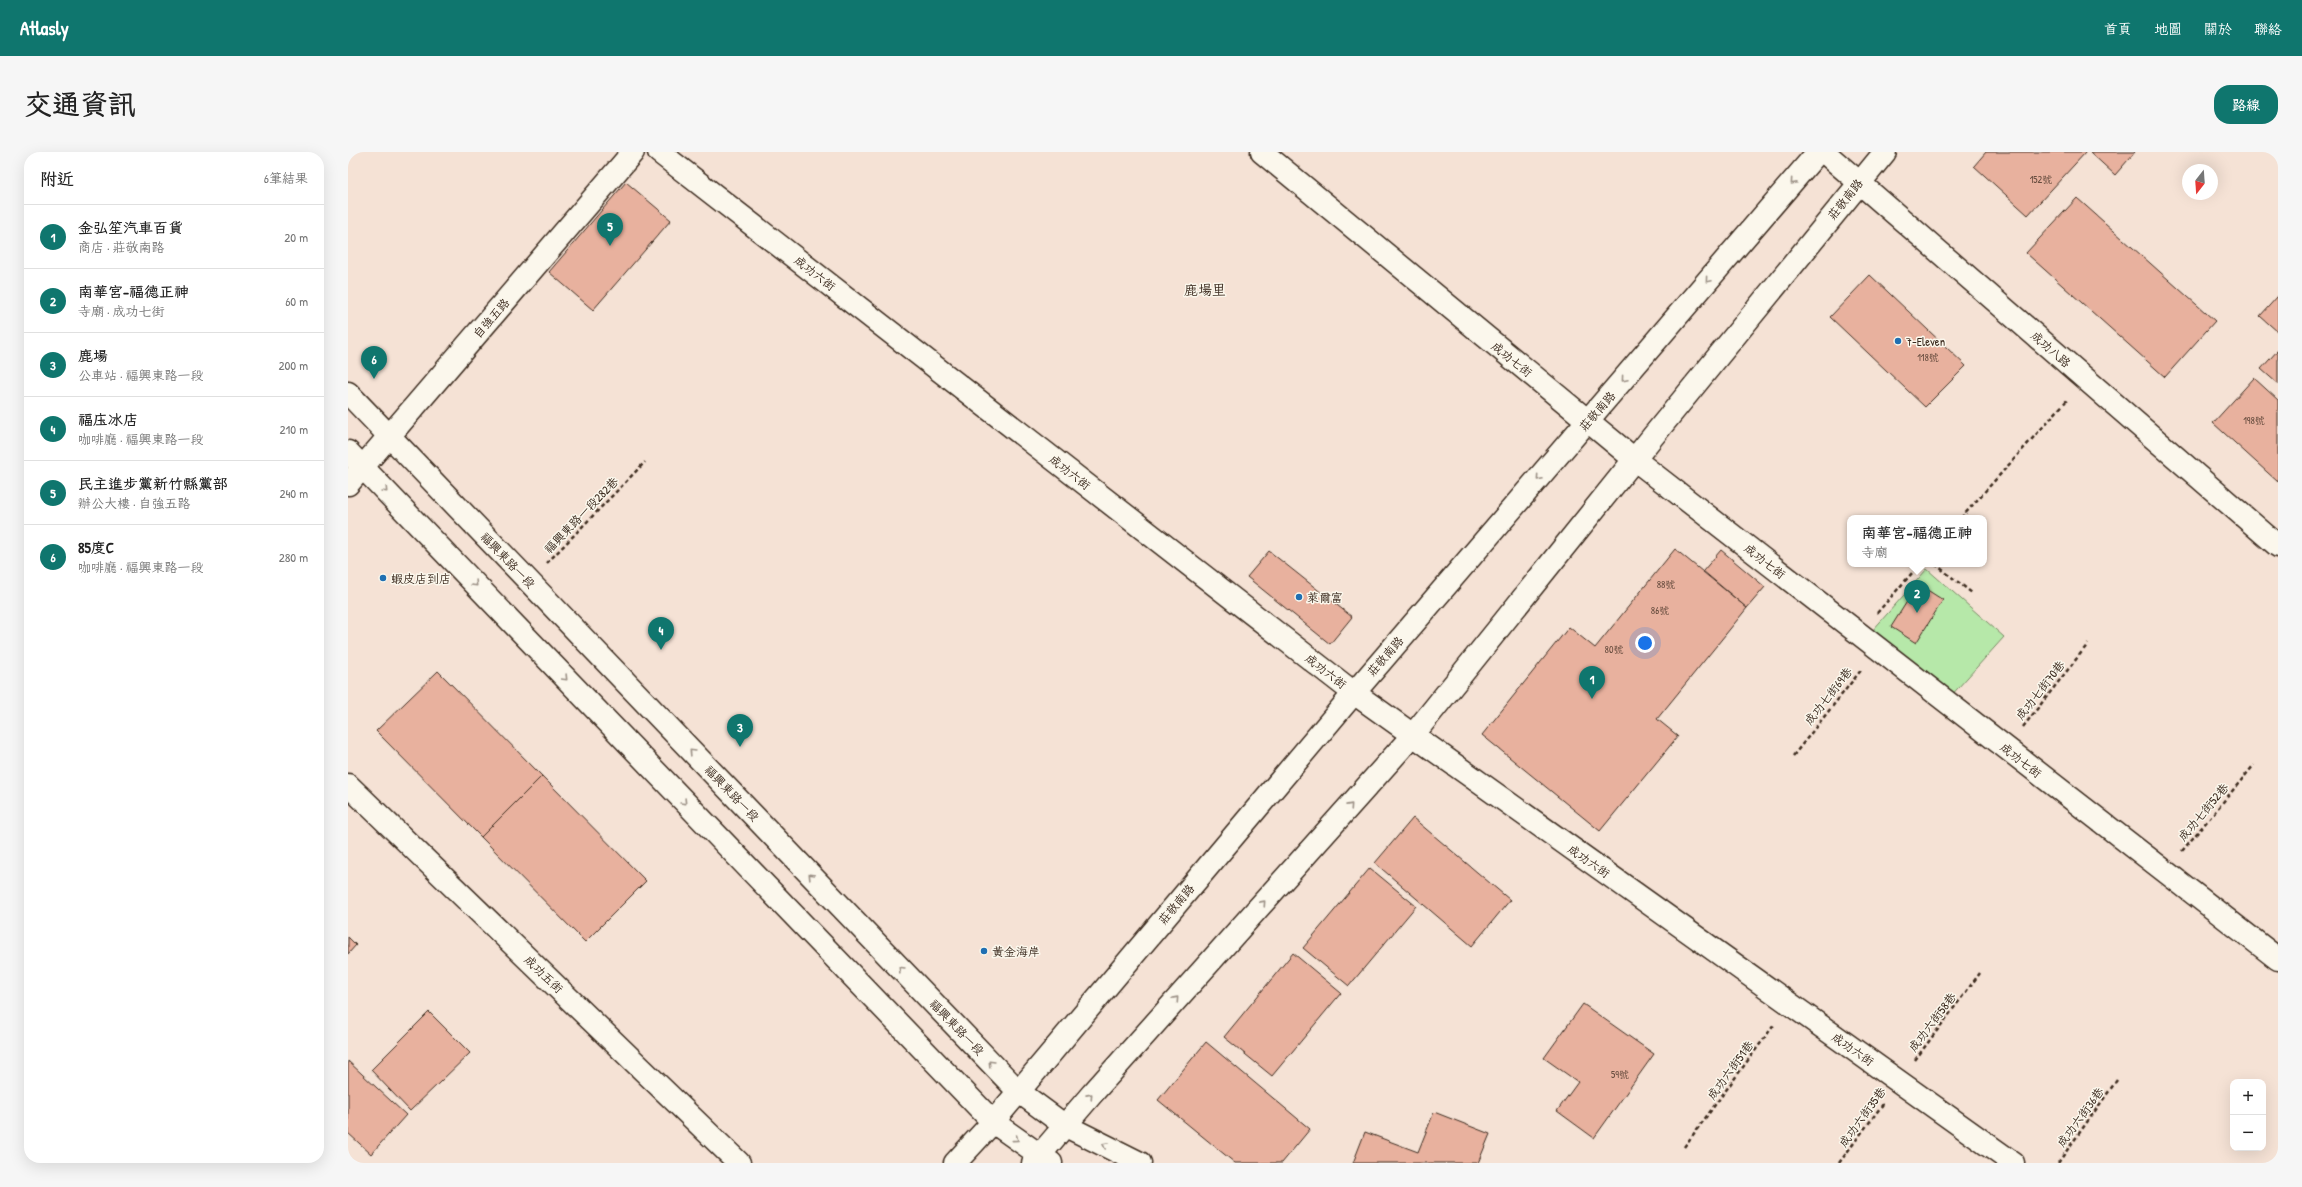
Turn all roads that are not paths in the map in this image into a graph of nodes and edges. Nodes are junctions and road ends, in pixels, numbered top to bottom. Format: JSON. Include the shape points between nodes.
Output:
{"nodes":[{"id":1,"x":633,"y":152,"type":"edge"},
{"id":2,"x":659,"y":152,"type":"edge"},
{"id":3,"x":1262,"y":152,"type":"edge"},
{"id":4,"x":1818,"y":152,"type":"edge"},
{"id":5,"x":1824,"y":152,"type":"edge"},
{"id":6,"x":1885,"y":152,"type":"edge"},
{"id":7,"x":1858,"y":183,"type":"junction"},
{"id":8,"x":348,"y":393,"type":"edge"},
{"id":9,"x":1588,"y":421,"type":"junction"},
{"id":10,"x":389,"y":436,"type":"junction"},
{"id":11,"x":1634,"y":459,"type":"junction"},
{"id":12,"x":355,"y":460,"type":"edge"},
{"id":13,"x":348,"y":484,"type":"edge"},
{"id":14,"x":2278,"y":546,"type":"edge"},
{"id":15,"x":1354,"y":693,"type":"junction"},
{"id":16,"x":1413,"y":735,"type":"junction"},
{"id":17,"x":348,"y":785,"type":"edge"},
{"id":18,"x":2278,"y":959,"type":"edge"},
{"id":19,"x":1018,"y":1091,"type":"junction"},
{"id":20,"x":993,"y":1122,"type":"junction"},
{"id":21,"x":1064,"y":1125,"type":"junction"},
{"id":22,"x":1041,"y":1161,"type":"edge"},
{"id":23,"x":739,"y":1163,"type":"edge"},
{"id":24,"x":955,"y":1163,"type":"edge"},
{"id":25,"x":1140,"y":1163,"type":"edge"},
{"id":26,"x":2014,"y":1163,"type":"edge"}],
"edges":[{"from":1,"to":10,"type":"street","name":"自強五路"},
{"from":2,"to":15,"type":"street","name":"成功六街"},
{"from":3,"to":9,"type":"street","name":"成功七街"},
{"from":4,"to":9,"type":"street","name":"莊敬南路","one_way":true},
{"from":5,"to":7,"type":"street","name":"成功八路"},
{"from":6,"to":7,"type":"street","name":"莊敬南路"},
{"from":7,"to":11,"type":"street","name":"莊敬南路"},
{"from":7,"to":14,"type":"street","name":"成功八路"},
{"from":8,"to":10,"type":"street","name":"福興東路一段"},
{"from":9,"to":11,"type":"street","name":"成功七街"},
{"from":9,"to":15,"type":"street","name":"莊敬南路","one_way":true},
{"from":10,"to":12,"type":"street","name":"自強五路"},
{"from":19,"to":10,"type":"street","name":"福興東路一段","one_way":true},
{"from":11,"to":16,"type":"street","name":"莊敬南路"},
{"from":11,"to":18,"type":"street","name":"成功七街"},
{"from":12,"to":13,"type":"street","name":"自強五路"},
{"from":12,"to":20,"type":"street","one_way":true},
{"from":15,"to":16,"type":"street","name":"成功六街"},
{"from":15,"to":19,"type":"street","name":"莊敬南路"},
{"from":21,"to":16,"type":"street","name":"莊敬南路","one_way":true},
{"from":16,"to":26,"type":"street","name":"成功六街"},
{"from":17,"to":23,"type":"street","name":"成功五街"},
{"from":19,"to":20,"type":"street","name":"莊敬南路"},
{"from":19,"to":21,"type":"street","name":"福興東路一段"},
{"from":20,"to":22,"type":"street","one_way":true},
{"from":20,"to":24,"type":"street","name":"莊敬南路"},
{"from":21,"to":22,"type":"street","name":"莊敬南路"},
{"from":25,"to":21,"type":"street","name":"福興東路一段","one_way":true}]}
